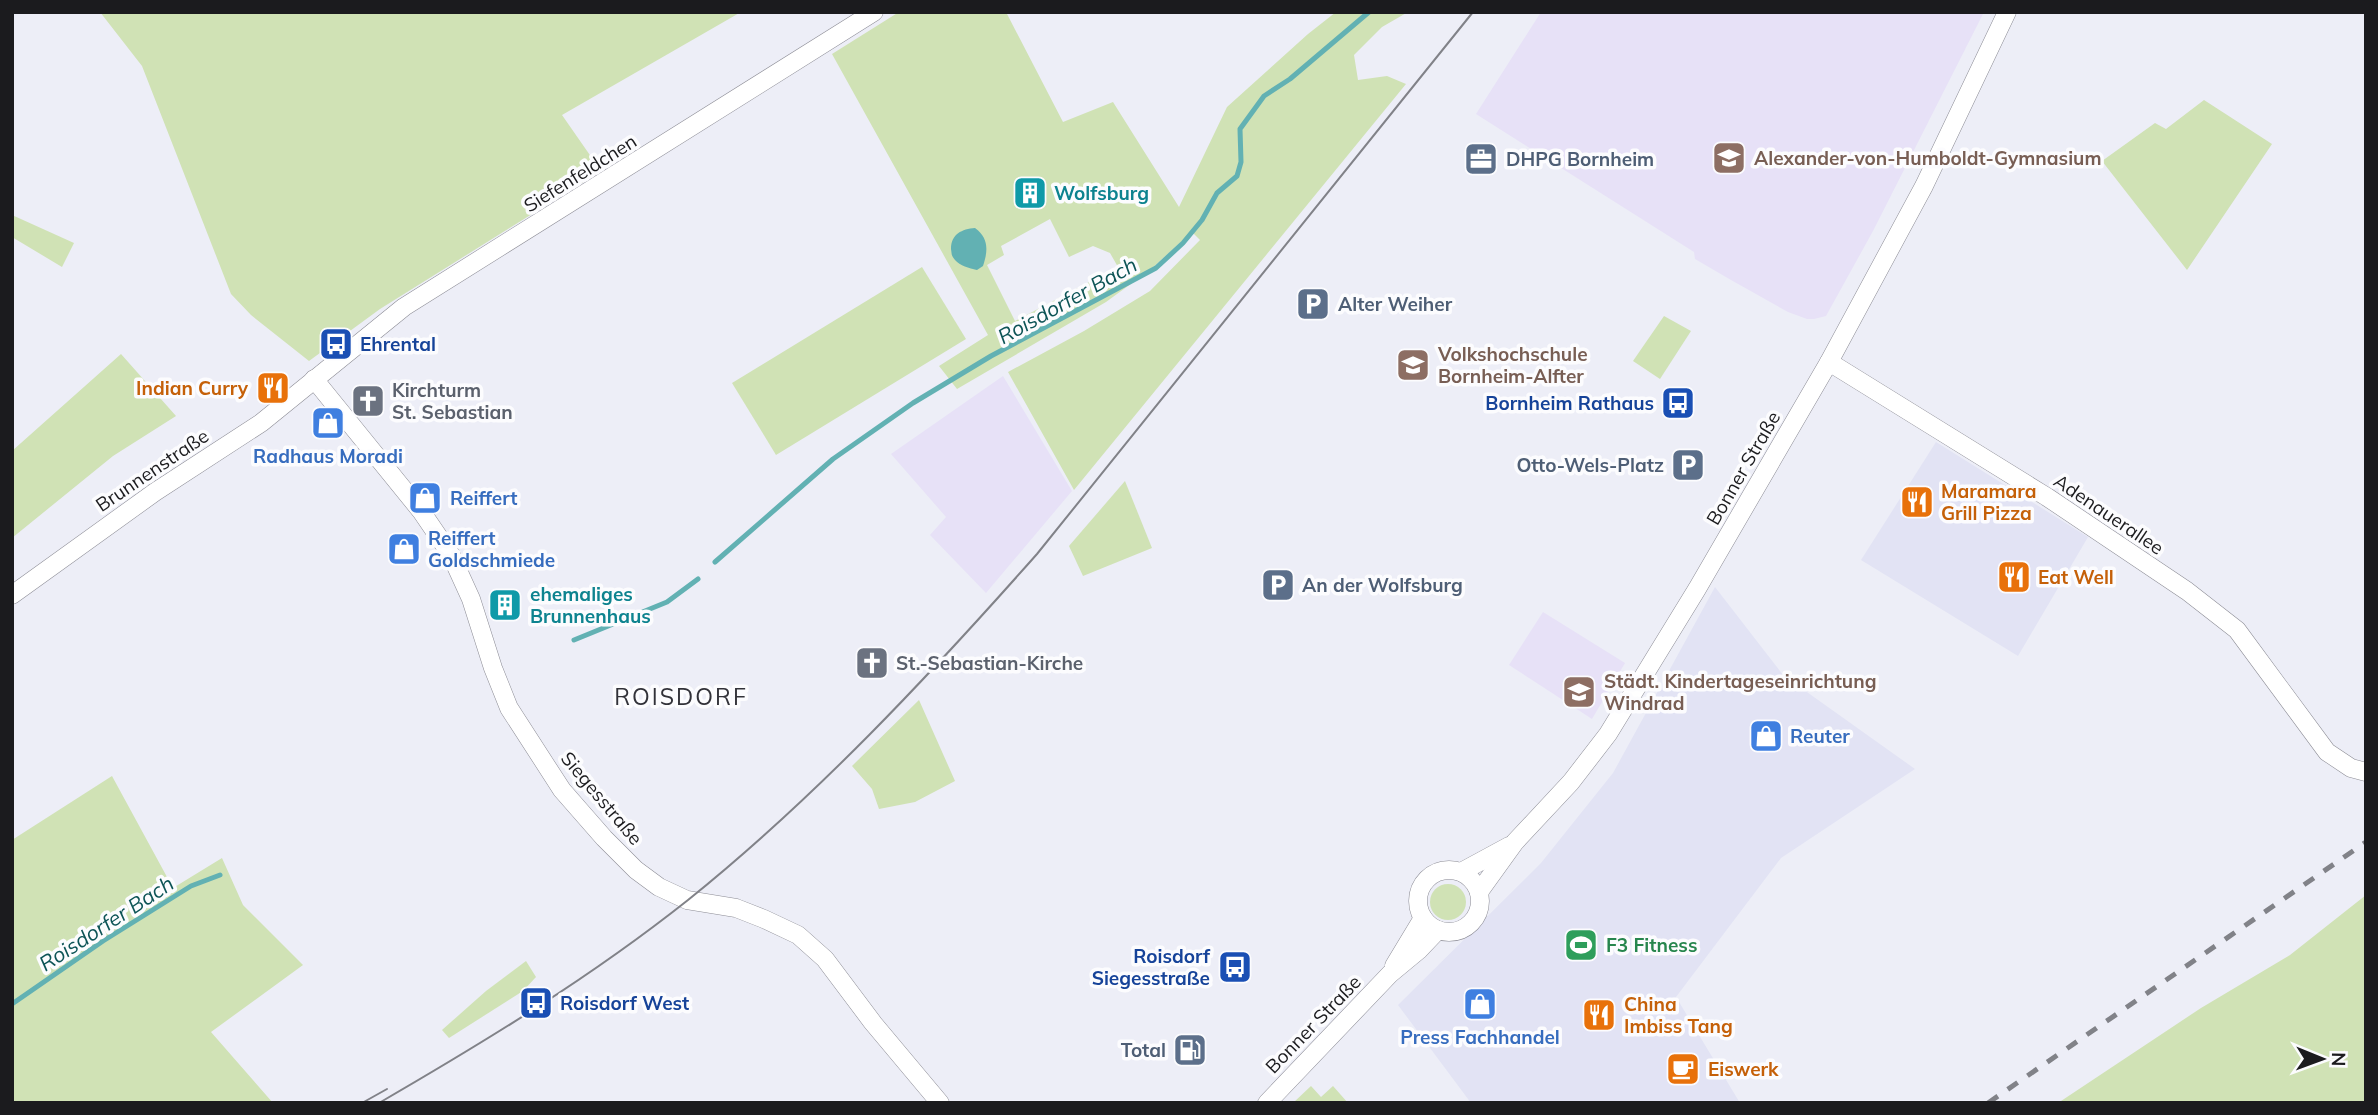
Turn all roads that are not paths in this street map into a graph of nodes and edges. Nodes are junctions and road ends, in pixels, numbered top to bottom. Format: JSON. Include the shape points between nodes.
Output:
{"nodes":[{"id":1,"x":874,"y":12,"type":"edge"},
{"id":2,"x":2007,"y":12,"type":"edge"},
{"id":3,"x":1829,"y":362,"type":"junction"},
{"id":4,"x":314,"y":379,"type":"junction"},
{"id":5,"x":12,"y":595,"type":"edge"},
{"id":6,"x":2366,"y":772,"type":"edge"},
{"id":7,"x":1515,"y":842,"type":"junction"},
{"id":8,"x":1461,"y":872,"type":"junction"},
{"id":9,"x":1479,"y":892,"type":"junction"},
{"id":10,"x":1423,"y":918,"type":"junction"},
{"id":11,"x":1438,"y":930,"type":"junction"},
{"id":12,"x":1390,"y":974,"type":"junction"},
{"id":13,"x":940,"y":1103,"type":"edge"},
{"id":14,"x":1267,"y":1103,"type":"edge"}],
"edges":[{"from":1,"to":4,"type":"street","name":"Siefenfeldchen","via":[[404,307]]},
{"from":2,"to":3,"type":"street","name":"Bonner Straße","via":[[1924,186]]},
{"from":3,"to":6,"type":"street","name":"Adenauerallee","via":[[2047,496],[2237,630],[2327,752]]},
{"from":3,"to":7,"type":"street","name":"Bonner Straße","via":[[1608,734]]},
{"from":4,"to":5,"type":"street","name":"Brunnenstraße","via":[[261,423]]},
{"from":4,"to":13,"type":"street","name":"Siegesstraße","via":[[451,555],[509,708],[562,790],[636,870],[659,887],[687,900],[736,908],[798,935],[825,959]]},
{"from":7,"to":8,"type":"street","name":"Bonner Straße"},
{"from":7,"to":9,"type":"street","name":"Bonner Straße"},
{"from":8,"to":9,"type":"street"},
{"from":8,"to":10,"type":"street","via":[[1436,873],[1426,881],[1419,892]]},
{"from":9,"to":11,"type":"street","via":[[1477,915],[1470,924],[1452,932]]},
{"from":10,"to":11,"type":"street"},
{"from":10,"to":12,"type":"street","name":"Bonner Straße"},
{"from":11,"to":12,"type":"street","name":"Bonner Straße"},
{"from":12,"to":14,"type":"street","name":"Bonner Straße"}]}
